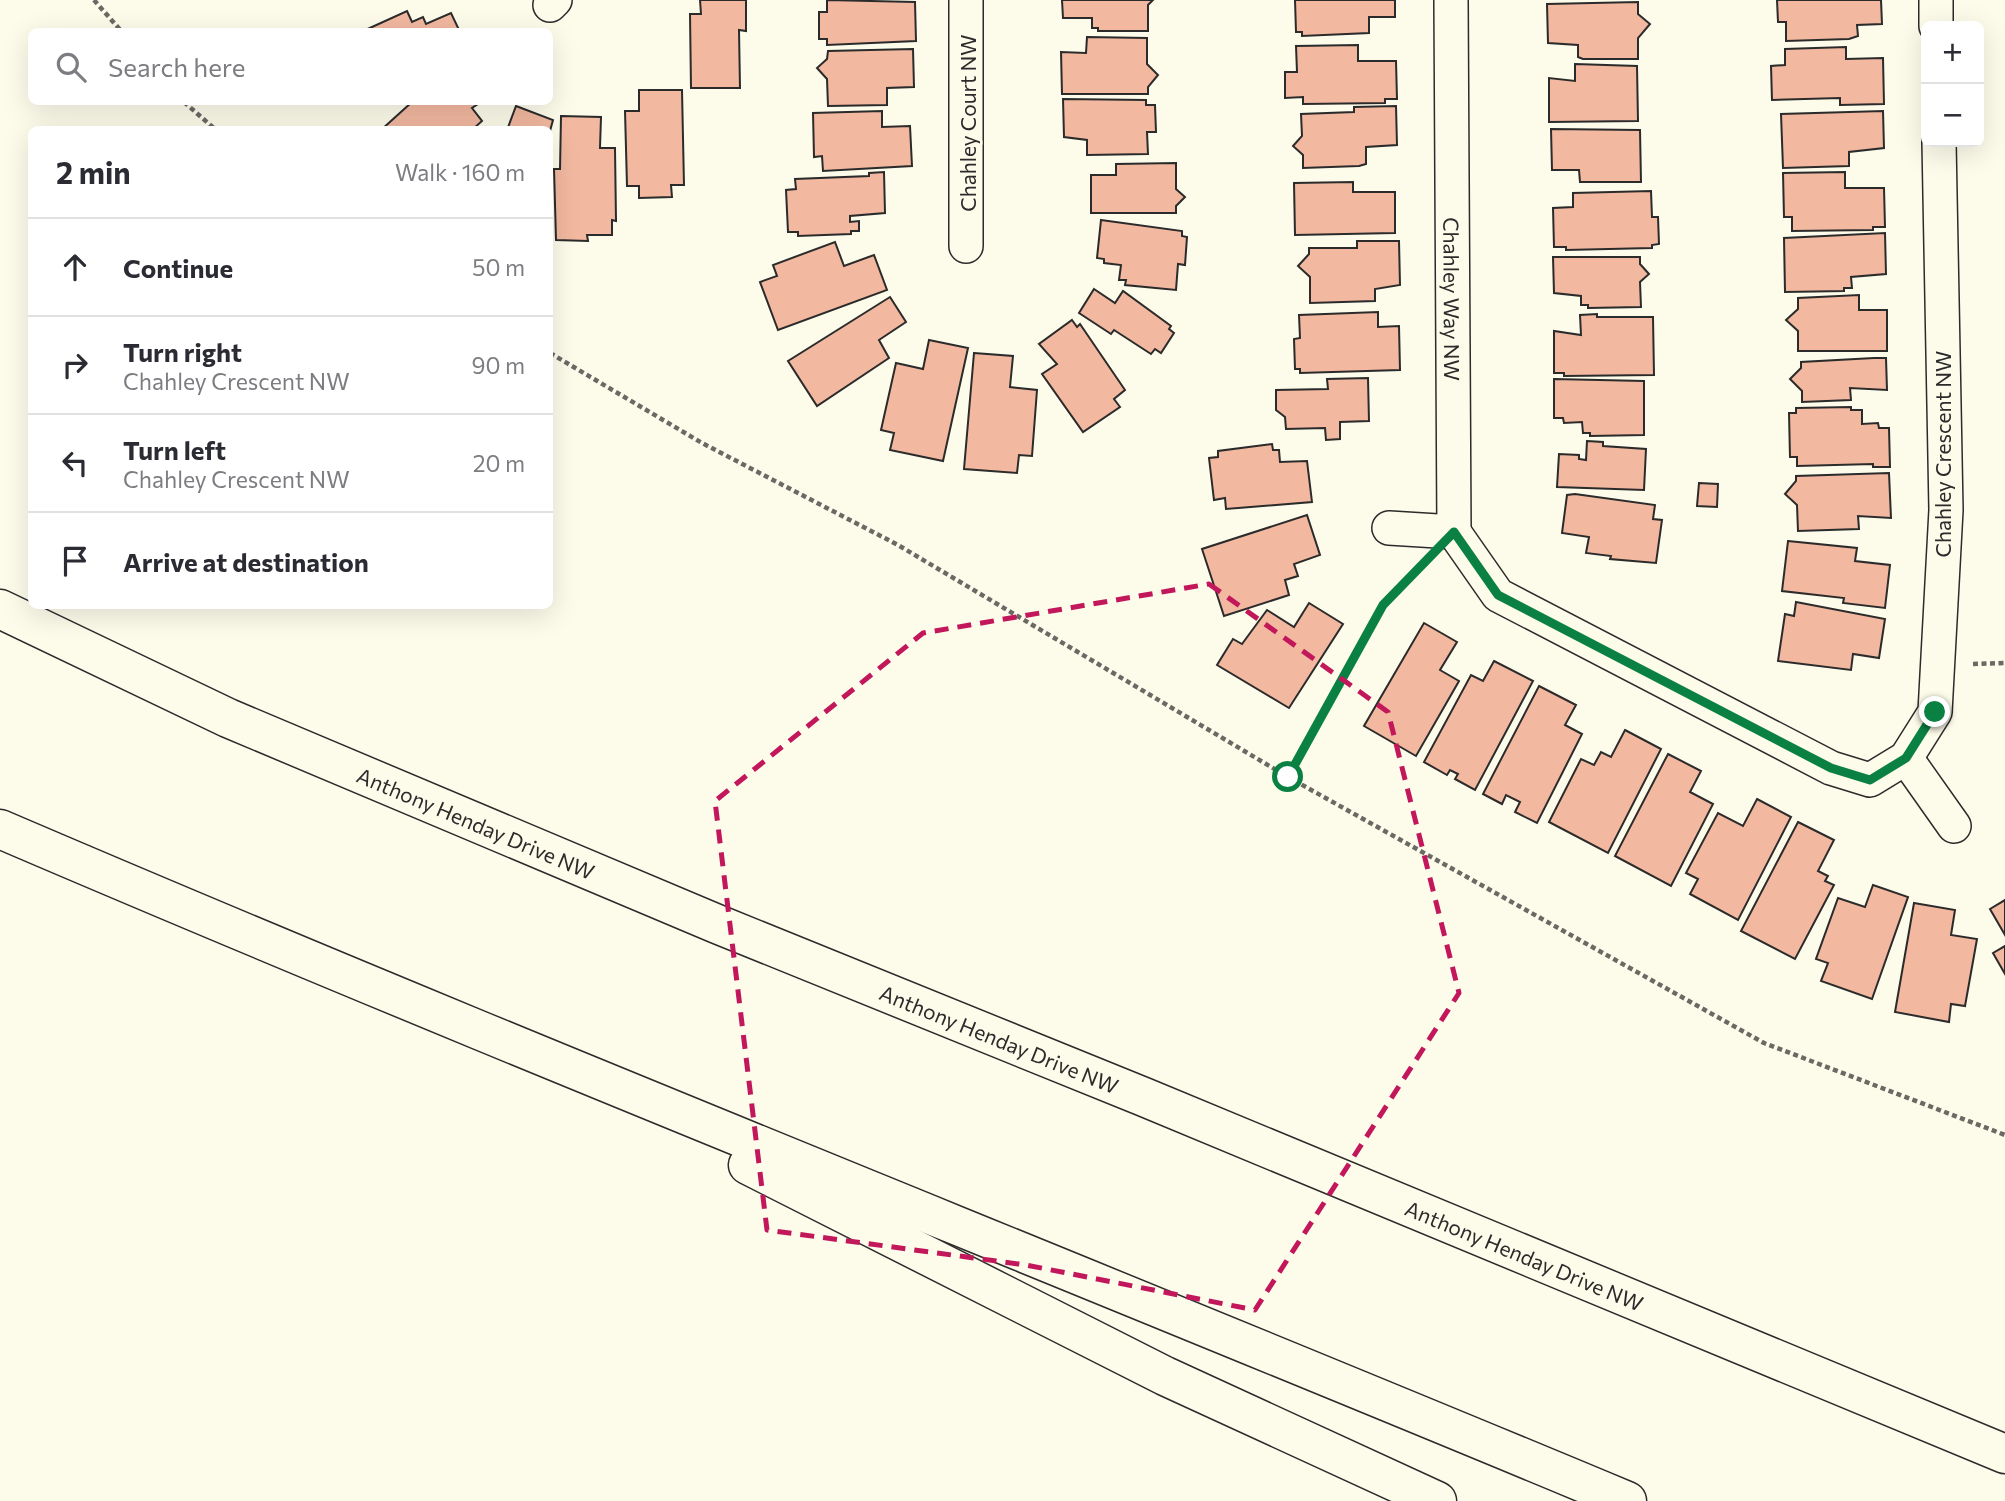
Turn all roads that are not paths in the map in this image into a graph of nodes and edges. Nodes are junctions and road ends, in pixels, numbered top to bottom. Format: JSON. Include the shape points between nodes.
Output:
{"nodes":[{"id":1,"x":966,"y":0,"type":"edge"},
{"id":2,"x":1451,"y":0,"type":"edge"},
{"id":3,"x":1936,"y":0,"type":"edge"},
{"id":4,"x":1936,"y":21,"type":"edge"},
{"id":5,"x":1939,"y":147,"type":"edge"},
{"id":6,"x":967,"y":246,"type":"dead end"},
{"id":7,"x":1389,"y":528,"type":"dead end"},
{"id":8,"x":1454,"y":532,"type":"junction"},
{"id":9,"x":0,"y":609,"type":"edge"},
{"id":10,"x":1906,"y":758,"type":"junction"},
{"id":11,"x":1954,"y":826,"type":"dead end"},
{"id":12,"x":0,"y":829,"type":"edge"},
{"id":13,"x":506,"y":1043,"type":"junction"},
{"id":14,"x":2005,"y":1454,"type":"edge"},
{"id":15,"x":1437,"y":1501,"type":"edge"},
{"id":16,"x":1628,"y":1501,"type":"edge"}],
"edges":[{"from":1,"to":6,"type":"street","name":"Chahley Court NW"},
{"from":2,"to":8,"type":"street","name":"Chahley Way NW"},
{"from":3,"to":4,"type":"street"},
{"from":5,"to":10,"type":"street","name":"Chahley Crescent NW","via":[[1946,510],[1935,712]]},
{"from":7,"to":8,"type":"street"},
{"from":8,"to":10,"type":"street","name":"Chahley Crescent NW","via":[[1498,595],[1831,768],[1870,780]]},
{"from":9,"to":14,"type":"highway","name":"Anthony Henday Drive NW","via":[[228,718],[716,924]]},
{"from":10,"to":11,"type":"street"},
{"from":12,"to":13,"type":"highway"},
{"from":13,"to":15,"type":"highway","via":[[1165,1376]]},
{"from":13,"to":16,"type":"highway"}]}
